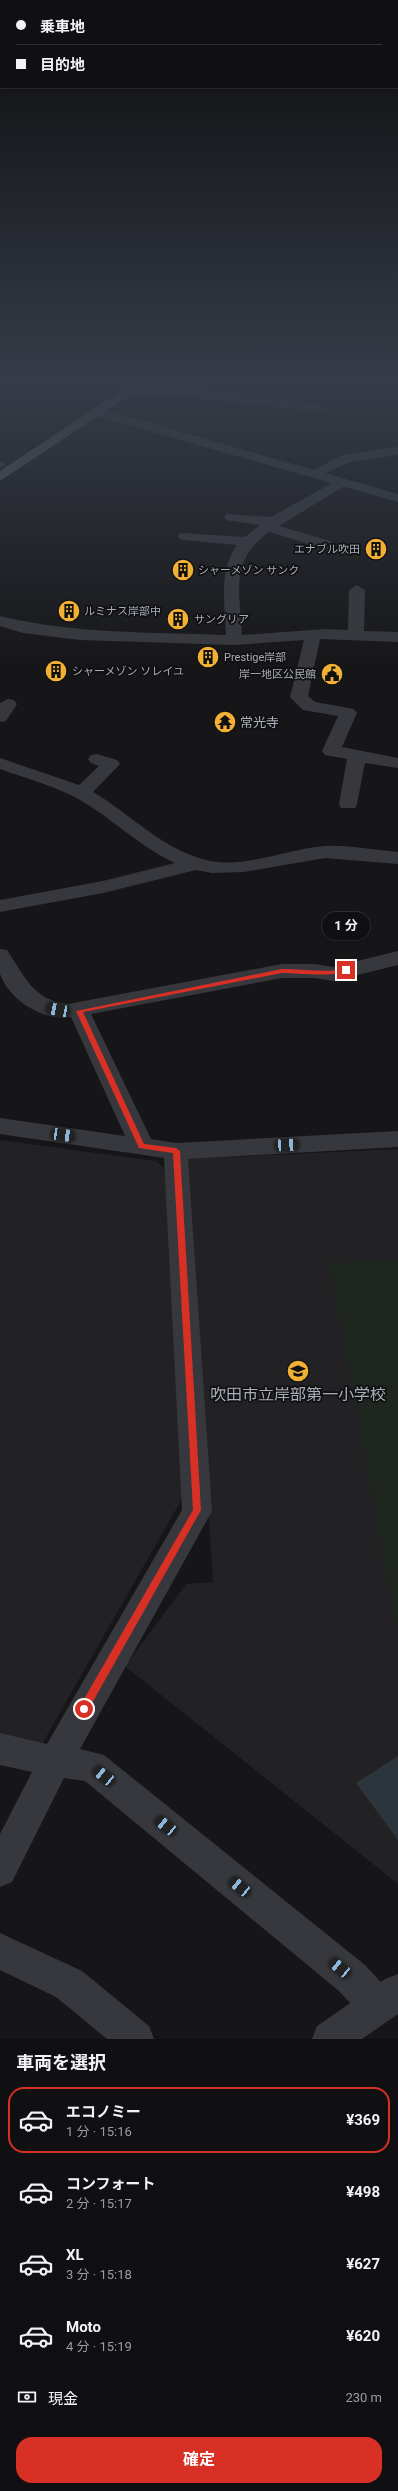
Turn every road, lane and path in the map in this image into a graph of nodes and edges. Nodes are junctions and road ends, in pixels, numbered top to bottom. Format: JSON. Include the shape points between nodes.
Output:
{"nodes":[{"id":1,"x":328,"y":478,"type":"edge"},
{"id":2,"x":341,"y":482,"type":"junction"},
{"id":3,"x":398,"y":498,"type":"edge"},
{"id":4,"x":231,"y":517,"type":"dead end"},
{"id":5,"x":272,"y":524,"type":"junction"},
{"id":6,"x":184,"y":536,"type":"dead end"},
{"id":7,"x":248,"y":542,"type":"junction"},
{"id":8,"x":325,"y":544,"type":"dead end"},
{"id":9,"x":357,"y":590,"type":"dead end"},
{"id":10,"x":0,"y":621,"type":"edge"},
{"id":11,"x":356,"y":634,"type":"junction"},
{"id":12,"x":313,"y":635,"type":"junction"},
{"id":13,"x":398,"y":637,"type":"edge"},
{"id":14,"x":234,"y":640,"type":"junction"},
{"id":15,"x":358,"y":756,"type":"junction"},
{"id":16,"x":97,"y":760,"type":"dead end"},
{"id":17,"x":0,"y":763,"type":"edge"},
{"id":18,"x":398,"y":763,"type":"edge"},
{"id":19,"x":81,"y":794,"type":"junction"},
{"id":20,"x":348,"y":804,"type":"dead end"},
{"id":21,"x":398,"y":858,"type":"edge"},
{"id":22,"x":195,"y":864,"type":"junction"},
{"id":23,"x":0,"y":906,"type":"edge"},
{"id":24,"x":0,"y":956,"type":"edge"},
{"id":25,"x":398,"y":958,"type":"edge"},
{"id":26,"x":79,"y":1011,"type":"junction"},
{"id":27,"x":0,"y":1126,"type":"edge"},
{"id":28,"x":398,"y":1138,"type":"edge"},
{"id":29,"x":142,"y":1146,"type":"junction"},
{"id":30,"x":176,"y":1151,"type":"junction"},
{"id":31,"x":0,"y":1749,"type":"edge"},
{"id":32,"x":55,"y":1761,"type":"junction"},
{"id":33,"x":0,"y":1870,"type":"edge"},
{"id":34,"x":0,"y":1951,"type":"edge"},
{"id":35,"x":388,"y":1999,"type":"edge"},
{"id":36,"x":136,"y":2039,"type":"edge"},
{"id":37,"x":330,"y":2039,"type":"edge"}],
"edges":[{"from":1,"to":2,"type":"street"},
{"from":2,"to":3,"type":"street"},
{"from":2,"to":5,"type":"street"},
{"from":4,"to":5,"type":"street"},
{"from":5,"to":7,"type":"street"},
{"from":5,"to":8,"type":"street"},
{"from":6,"to":7,"type":"street"},
{"from":7,"to":14,"type":"street","via":[[232,568]]},
{"from":9,"to":11,"type":"street"},
{"from":10,"to":14,"type":"street","via":[[23,628],[80,636]]},
{"from":11,"to":12,"type":"street"},
{"from":11,"to":13,"type":"street"},
{"from":12,"to":14,"type":"street"},
{"from":12,"to":15,"type":"street","via":[[299,697],[309,706],[348,713],[331,751]]},
{"from":15,"to":18,"type":"street"},
{"from":15,"to":20,"type":"street"},
{"from":16,"to":19,"type":"street","via":[[111,764]]},
{"from":17,"to":19,"type":"street"},
{"from":19,"to":22,"type":"street","via":[[140,834]]},
{"from":21,"to":22,"type":"street","via":[[326,852],[238,866],[212,867]]},
{"from":22,"to":23,"type":"street","via":[[103,887]]},
{"from":24,"to":26,"type":"street","via":[[25,996],[31,1001],[53,1009]]},
{"from":25,"to":26,"type":"street","via":[[333,974],[282,971]]},
{"from":26,"to":29,"type":"street"},
{"from":27,"to":29,"type":"street"},
{"from":28,"to":30,"type":"street"},
{"from":29,"to":30,"type":"street"},
{"from":30,"to":32,"type":"street","via":[[197,1510]]},
{"from":31,"to":32,"type":"street"},
{"from":32,"to":33,"type":"street"},
{"from":32,"to":35,"type":"street","via":[[92,1766],[352,1978]]},
{"from":34,"to":36,"type":"street","via":[[69,1984]]},
{"from":35,"to":37,"type":"street"}]}
